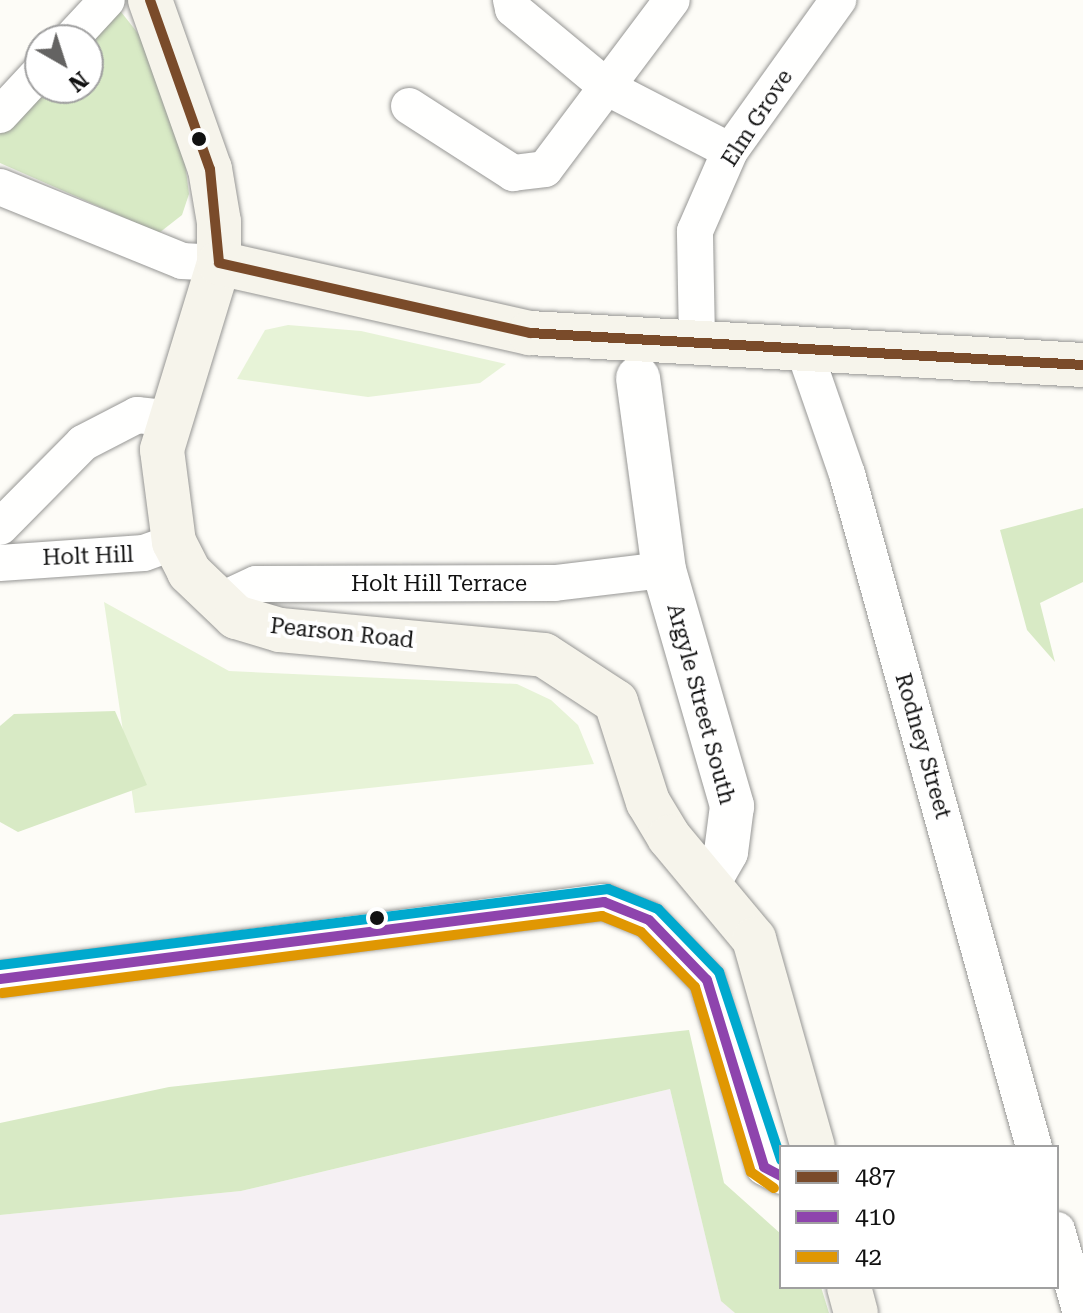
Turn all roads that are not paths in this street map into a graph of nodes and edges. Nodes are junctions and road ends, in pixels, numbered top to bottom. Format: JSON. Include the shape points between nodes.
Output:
{"nodes":[{"id":1,"x":107,"y":0,"type":"edge"},
{"id":2,"x":150,"y":0,"type":"edge"},
{"id":3,"x":511,"y":0,"type":"edge"},
{"id":4,"x":672,"y":0,"type":"edge"},
{"id":5,"x":838,"y":0,"type":"edge"},
{"id":6,"x":85,"y":24,"type":"edge"},
{"id":7,"x":608,"y":88,"type":"junction"},
{"id":8,"x":24,"y":89,"type":"edge"},
{"id":9,"x":409,"y":106,"type":"dead end"},
{"id":10,"x":0,"y":115,"type":"edge"},
{"id":11,"x":730,"y":151,"type":"junction"},
{"id":12,"x":0,"y":187,"type":"edge"},
{"id":13,"x":219,"y":263,"type":"junction"},
{"id":14,"x":697,"y":340,"type":"junction"},
{"id":15,"x":803,"y":347,"type":"junction"},
{"id":16,"x":1083,"y":365,"type":"edge"},
{"id":17,"x":638,"y":378,"type":"dead end"},
{"id":18,"x":167,"y":418,"type":"junction"},
{"id":19,"x":0,"y":527,"type":"edge"},
{"id":20,"x":174,"y":542,"type":"junction"},
{"id":21,"x":0,"y":563,"type":"edge"},
{"id":22,"x":664,"y":570,"type":"junction"},
{"id":23,"x":217,"y":602,"type":"junction"},
{"id":24,"x":709,"y":882,"type":"junction"},
{"id":25,"x":0,"y":979,"type":"edge"},
{"id":26,"x":812,"y":1145,"type":"edge"},
{"id":27,"x":1033,"y":1145,"type":"edge"},
{"id":28,"x":779,"y":1175,"type":"edge"},
{"id":29,"x":1059,"y":1237,"type":"edge"},
{"id":30,"x":850,"y":1289,"type":"edge"},
{"id":31,"x":856,"y":1313,"type":"edge"},
{"id":32,"x":1081,"y":1313,"type":"edge"}],
"edges":[{"from":1,"to":6,"type":"street"},
{"from":2,"to":13,"type":"main road","via":[[210,169]]},
{"from":3,"to":7,"type":"street","via":[[513,9]]},
{"from":4,"to":7,"type":"street"},
{"from":5,"to":11,"type":"street","name":"Elm Grove"},
{"from":7,"to":9,"type":"street","via":[[545,169],[513,173]]},
{"from":7,"to":11,"type":"street"},
{"from":8,"to":10,"type":"street"},
{"from":11,"to":14,"type":"street","name":"Elm Grove","via":[[695,231]]},
{"from":12,"to":13,"type":"street","via":[[182,261]]},
{"from":13,"to":14,"type":"main road","via":[[530,333]]},
{"from":13,"to":18,"type":"main road","name":"Pearson Road"},
{"from":14,"to":15,"type":"main road"},
{"from":15,"to":16,"type":"main road"},
{"from":15,"to":27,"type":"street","name":"Rodney Street","via":[[822,398]]},
{"from":17,"to":22,"type":"street","name":"Argyle Street South"},
{"from":18,"to":19,"type":"street","via":[[137,415],[83,443]]},
{"from":18,"to":20,"type":"main road","name":"Pearson Road","via":[[161,484]]},
{"from":20,"to":21,"type":"street","name":"Holt Hill","via":[[144,553]]},
{"from":20,"to":23,"type":"main road","name":"Pearson Road"},
{"from":22,"to":23,"type":"street","name":"Holt Hill Terrace","via":[[555,583],[256,584]]},
{"from":22,"to":24,"type":"street","name":"Argyle Street South","via":[[732,806],[726,852]]},
{"from":23,"to":24,"type":"main road","name":"Pearson Road","via":[[236,617],[280,630],[470,642],[544,655],[584,674],[616,702],[648,802]]},
{"from":24,"to":26,"type":"main road","via":[[754,939]]},
{"from":25,"to":28,"type":"street","via":[[604,902],[649,920],[707,980],[764,1167]]},
{"from":29,"to":32,"type":"street"},
{"from":30,"to":31,"type":"main road"}]}
